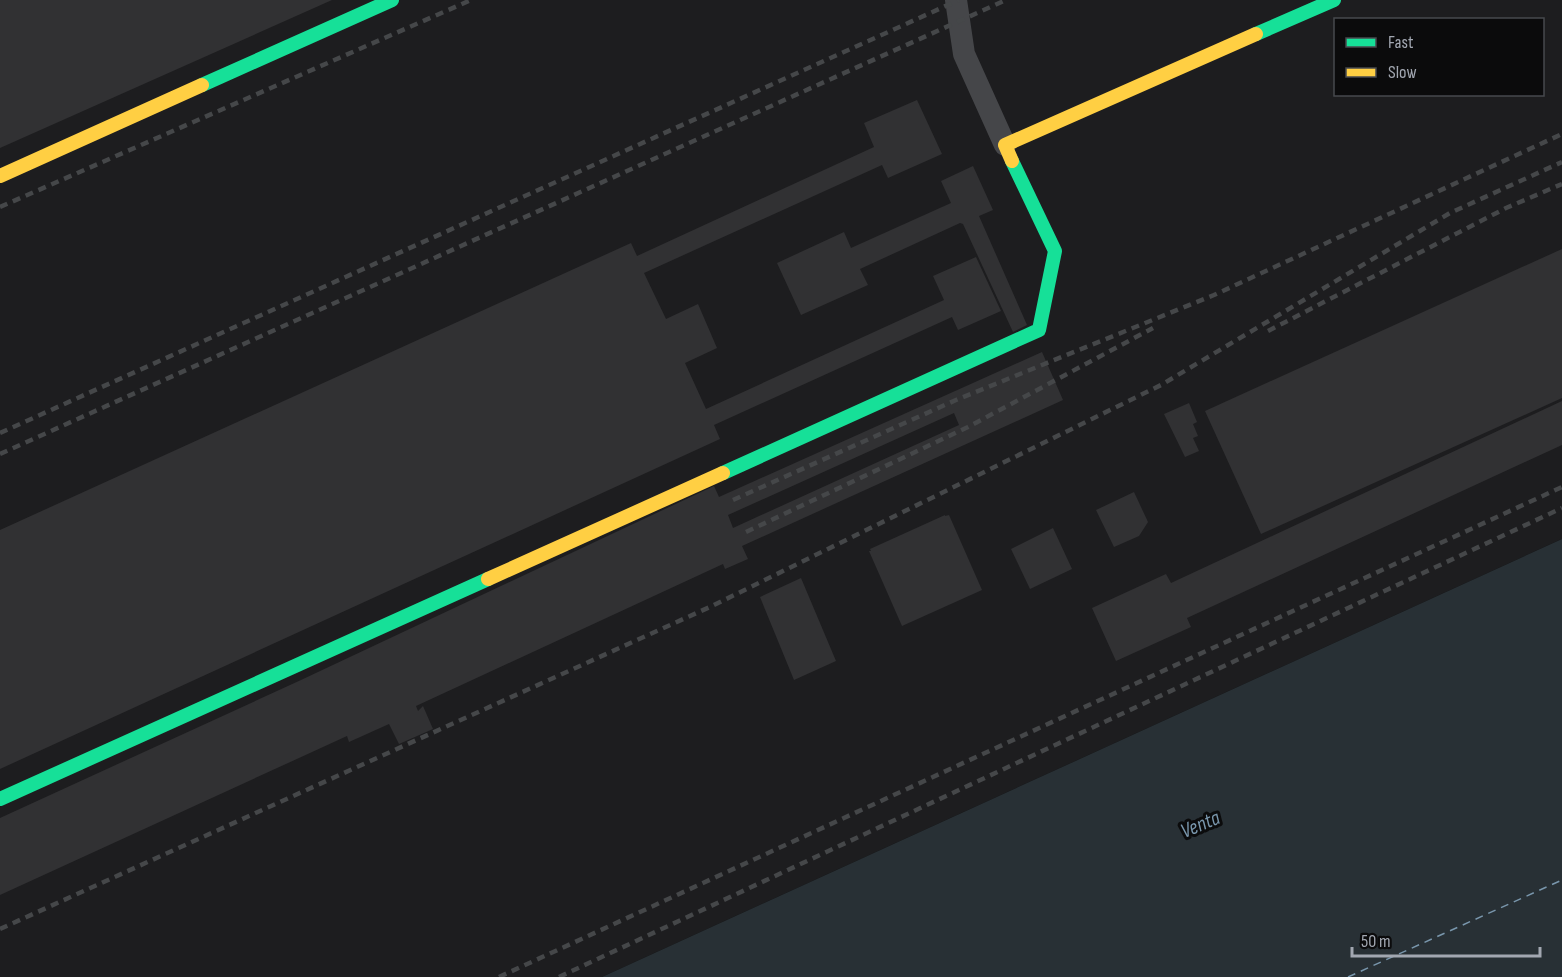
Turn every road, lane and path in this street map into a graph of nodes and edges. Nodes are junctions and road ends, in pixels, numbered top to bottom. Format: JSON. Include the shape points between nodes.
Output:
{"nodes":[{"id":1,"x":392,"y":0,"type":"edge"},
{"id":2,"x":956,"y":0,"type":"edge"},
{"id":3,"x":1334,"y":0,"type":"edge"},
{"id":4,"x":1005,"y":145,"type":"junction"},
{"id":5,"x":0,"y":176,"type":"edge"},
{"id":6,"x":0,"y":799,"type":"edge"}],
"edges":[{"from":1,"to":5,"type":"street"},
{"from":2,"to":4,"type":"street","via":[[964,54]]},
{"from":3,"to":4,"type":"street"},
{"from":4,"to":6,"type":"street","via":[[1055,251],[1039,330]]}]}
